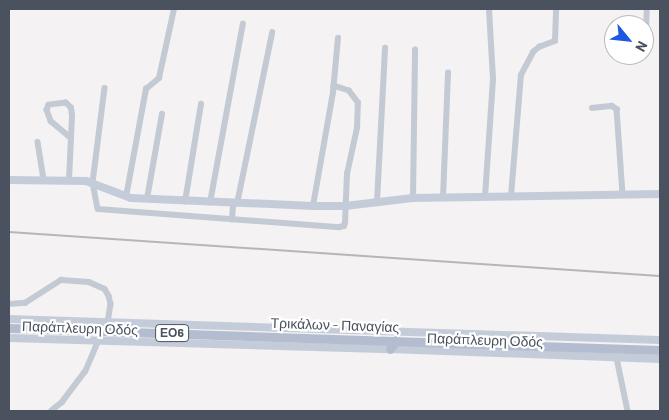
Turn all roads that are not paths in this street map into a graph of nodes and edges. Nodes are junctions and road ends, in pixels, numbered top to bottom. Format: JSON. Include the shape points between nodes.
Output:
{"nodes":[{"id":1,"x":174,"y":9,"type":"edge"},
{"id":2,"x":489,"y":9,"type":"edge"},
{"id":3,"x":556,"y":9,"type":"edge"},
{"id":4,"x":243,"y":24,"type":"dead end"},
{"id":5,"x":272,"y":33,"type":"dead end"},
{"id":6,"x":338,"y":38,"type":"dead end"},
{"id":7,"x":385,"y":48,"type":"dead end"},
{"id":8,"x":415,"y":50,"type":"dead end"},
{"id":9,"x":448,"y":73,"type":"dead end"},
{"id":10,"x":334,"y":86,"type":"junction"},
{"id":11,"x":105,"y":88,"type":"dead end"},
{"id":12,"x":201,"y":104,"type":"dead end"},
{"id":13,"x":592,"y":108,"type":"dead end"},
{"id":14,"x":162,"y":114,"type":"dead end"},
{"id":15,"x":70,"y":137,"type":"junction"},
{"id":16,"x":38,"y":142,"type":"dead end"},
{"id":17,"x":44,"y":179,"type":"junction"},
{"id":18,"x":9,"y":180,"type":"edge"},
{"id":19,"x":69,"y":180,"type":"junction"},
{"id":20,"x":93,"y":183,"type":"junction"},
{"id":21,"x":660,"y":194,"type":"edge"},
{"id":22,"x":623,"y":195,"type":"junction"},
{"id":23,"x":510,"y":196,"type":"junction"},
{"id":24,"x":126,"y":197,"type":"junction"},
{"id":25,"x":485,"y":197,"type":"junction"},
{"id":26,"x":413,"y":198,"type":"junction"},
{"id":27,"x":442,"y":198,"type":"junction"},
{"id":28,"x":147,"y":199,"type":"junction"},
{"id":29,"x":185,"y":202,"type":"junction"},
{"id":30,"x":377,"y":202,"type":"junction"},
{"id":31,"x":210,"y":203,"type":"junction"},
{"id":32,"x":235,"y":204,"type":"junction"},
{"id":33,"x":313,"y":206,"type":"junction"},
{"id":34,"x":345,"y":206,"type":"junction"},
{"id":35,"x":232,"y":220,"type":"junction"},
{"id":36,"x":9,"y":304,"type":"edge"},
{"id":37,"x":9,"y":319,"type":"edge"},
{"id":38,"x":108,"y":323,"type":"junction"},
{"id":39,"x":9,"y":328,"type":"edge"},
{"id":40,"x":9,"y":338,"type":"edge"},
{"id":41,"x":335,"y":338,"type":"junction"},
{"id":42,"x":625,"y":339,"type":"junction"},
{"id":43,"x":396,"y":340,"type":"junction"},
{"id":44,"x":660,"y":340,"type":"edge"},
{"id":45,"x":98,"y":341,"type":"junction"},
{"id":46,"x":343,"y":347,"type":"junction"},
{"id":47,"x":390,"y":349,"type":"junction"},
{"id":48,"x":660,"y":350,"type":"edge"},
{"id":49,"x":617,"y":353,"type":"junction"},
{"id":50,"x":660,"y":359,"type":"edge"},
{"id":51,"x":51,"y":411,"type":"edge"},
{"id":52,"x":628,"y":411,"type":"edge"}],
"edges":[{"from":1,"to":24,"type":"street","via":[[159,78],[146,89]]},
{"from":2,"to":25,"type":"street","via":[[494,79]]},
{"from":3,"to":23,"type":"street","via":[[555,41],[533,52],[521,75]]},
{"from":4,"to":31,"type":"street"},
{"from":5,"to":32,"type":"street"},
{"from":6,"to":10,"type":"street"},
{"from":7,"to":30,"type":"street"},
{"from":8,"to":26,"type":"street"},
{"from":9,"to":27,"type":"street"},
{"from":10,"to":33,"type":"street"},
{"from":10,"to":34,"type":"street","via":[[349,91],[358,103]]},
{"from":11,"to":20,"type":"street"},
{"from":12,"to":29,"type":"street"},
{"from":13,"to":22,"type":"street","via":[[612,106],[617,109]]},
{"from":14,"to":28,"type":"street"},
{"from":15,"to":15,"type":"street","via":[[51,121],[46,110],[49,105],[69,104],[72,112]]},
{"from":15,"to":19,"type":"street"},
{"from":16,"to":17,"type":"street"},
{"from":17,"to":18,"type":"street"},
{"from":17,"to":19,"type":"street"},
{"from":19,"to":20,"type":"street"},
{"from":20,"to":24,"type":"street"},
{"from":20,"to":35,"type":"street","via":[[96,206],[100,210]]},
{"from":21,"to":22,"type":"street"},
{"from":22,"to":23,"type":"street"},
{"from":23,"to":25,"type":"street"},
{"from":24,"to":28,"type":"street"},
{"from":25,"to":27,"type":"street"},
{"from":26,"to":27,"type":"street"},
{"from":26,"to":30,"type":"street"},
{"from":28,"to":29,"type":"street"},
{"from":29,"to":31,"type":"street"},
{"from":30,"to":34,"type":"street"},
{"from":31,"to":32,"type":"street"},
{"from":32,"to":33,"type":"street"},
{"from":32,"to":35,"type":"street"},
{"from":33,"to":34,"type":"street"},
{"from":34,"to":35,"type":"street","via":[[342,227]]},
{"from":36,"to":38,"type":"street","via":[[25,303],[61,280],[89,282],[105,289],[109,296],[112,304]]},
{"from":37,"to":38,"type":"street","name":"Παράπλευρη Οδός"},
{"from":38,"to":42,"type":"street","name":"Παράπλευρη Οδός"},
{"from":39,"to":41,"type":"main road","name":"Τρικάλων - Παναγίας","number":"ΕΟ6"},
{"from":40,"to":45,"type":"street","name":"Παράπλευρη Οδός"},
{"from":41,"to":43,"type":"main road","name":"Τρικάλων - Παναγίας","number":"ΕΟ6"},
{"from":41,"to":46,"type":"main road"},
{"from":42,"to":44,"type":"street","name":"Παράπλευρη Οδός"},
{"from":42,"to":49,"type":"main road"},
{"from":43,"to":47,"type":"main road"},
{"from":43,"to":49,"type":"main road","name":"Τρικάλων - Παναγίας","number":"ΕΟ6"},
{"from":45,"to":46,"type":"street","name":"Παράπλευρη Οδός"},
{"from":45,"to":51,"type":"street","via":[[82,377]]},
{"from":46,"to":47,"type":"street","name":"Παράπλευρη Οδός"},
{"from":47,"to":49,"type":"street","name":"Παράπλευρη Οδός"},
{"from":48,"to":49,"type":"main road","name":"Τρικάλων - Παναγίας","number":"ΕΟ6"},
{"from":49,"to":50,"type":"street","name":"Παράπλευρη Οδός"},
{"from":49,"to":52,"type":"street"}]}
